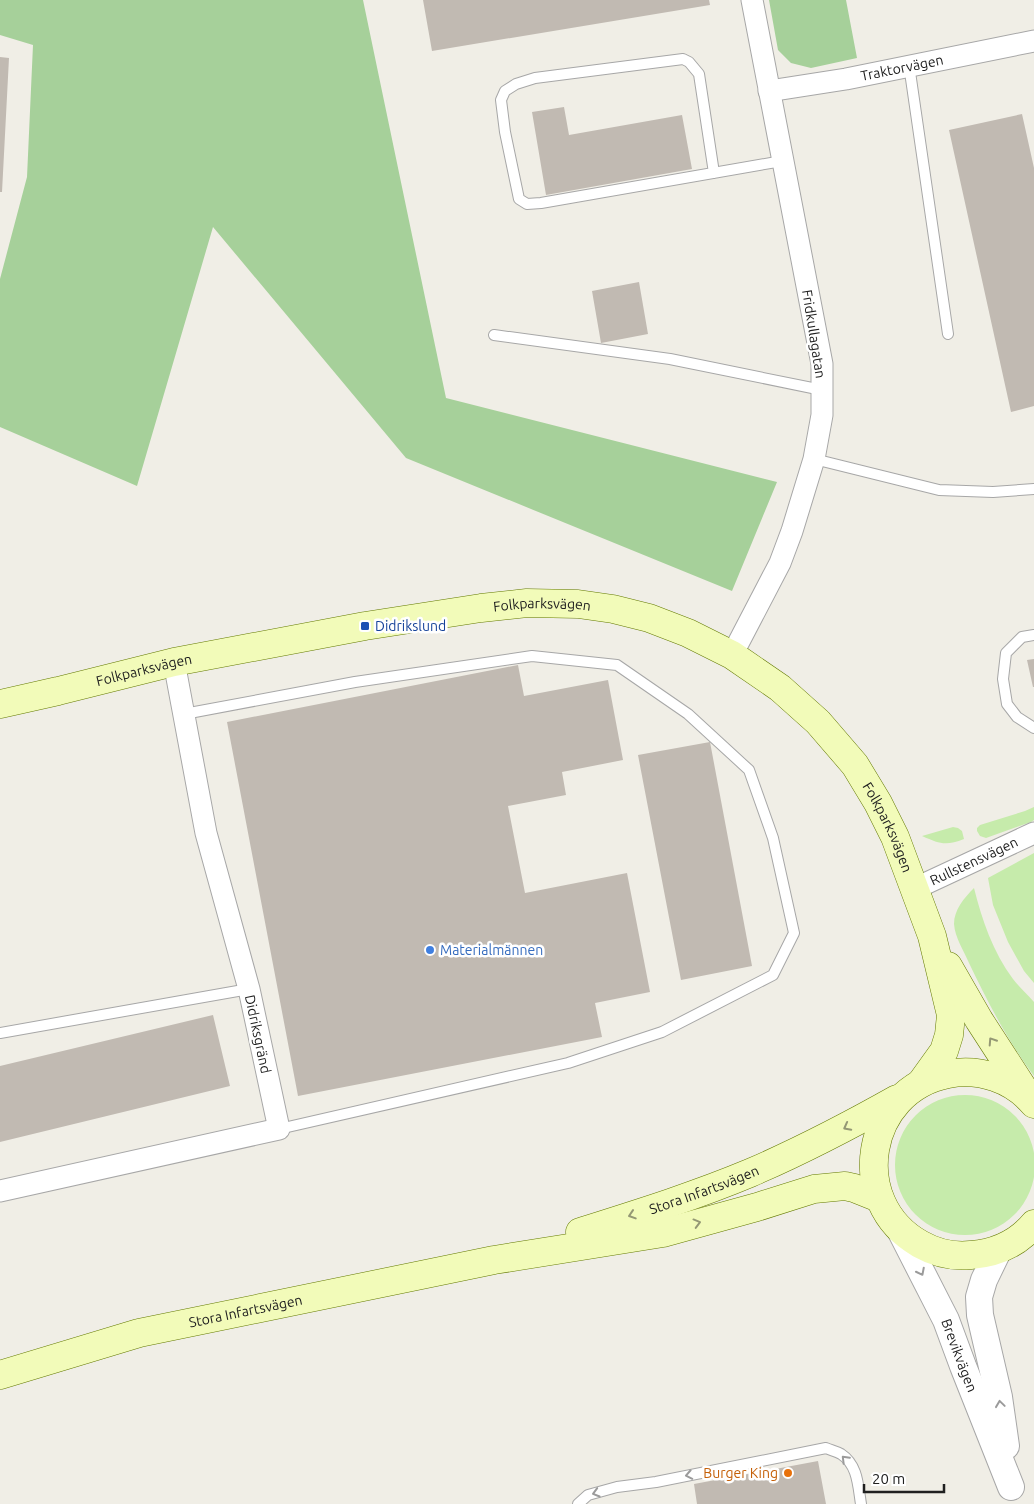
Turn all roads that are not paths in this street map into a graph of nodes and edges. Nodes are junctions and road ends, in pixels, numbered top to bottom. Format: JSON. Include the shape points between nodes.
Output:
{"nodes":[{"id":1,"x":752,"y":0,"type":"edge"},
{"id":2,"x":1034,"y":41,"type":"edge"},
{"id":3,"x":909,"y":64,"type":"junction"},
{"id":4,"x":769,"y":91,"type":"junction"},
{"id":5,"x":782,"y":162,"type":"junction"},
{"id":6,"x":714,"y":173,"type":"junction"},
{"id":7,"x":948,"y":334,"type":"dead end"},
{"id":8,"x":494,"y":335,"type":"dead end"},
{"id":9,"x":822,"y":390,"type":"junction"},
{"id":10,"x":814,"y":459,"type":"junction"},
{"id":11,"x":1034,"y":489,"type":"edge"},
{"id":12,"x":1034,"y":635,"type":"edge"},
{"id":13,"x":732,"y":656,"type":"junction"},
{"id":14,"x":174,"y":662,"type":"junction"},
{"id":15,"x":0,"y":704,"type":"edge"},
{"id":16,"x":184,"y":714,"type":"junction"},
{"id":17,"x":1034,"y":728,"type":"edge"},
{"id":18,"x":1034,"y":833,"type":"edge"},
{"id":19,"x":914,"y":889,"type":"junction"},
{"id":20,"x":932,"y":936,"type":"junction"},
{"id":21,"x":248,"y":989,"type":"junction"},
{"id":22,"x":0,"y":1034,"type":"edge"},
{"id":23,"x":913,"y":1089,"type":"junction"},
{"id":24,"x":1031,"y":1100,"type":"edge"},
{"id":25,"x":279,"y":1129,"type":"junction"},
{"id":26,"x":0,"y":1191,"type":"edge"},
{"id":27,"x":880,"y":1198,"type":"junction"},
{"id":28,"x":1032,"y":1227,"type":"edge"},
{"id":29,"x":899,"y":1228,"type":"junction"},
{"id":30,"x":999,"y":1249,"type":"junction"},
{"id":31,"x":494,"y":1260,"type":"junction"},
{"id":32,"x":0,"y":1375,"type":"edge"},
{"id":33,"x":1013,"y":1496,"type":"edge"},
{"id":34,"x":578,"y":1504,"type":"edge"},
{"id":35,"x":861,"y":1504,"type":"edge"}],
"edges":[{"from":1,"to":4,"type":"street","name":"Fridkullagatan"},
{"from":2,"to":3,"type":"street","name":"Traktorvägen"},
{"from":3,"to":4,"type":"street","name":"Traktorvägen"},
{"from":3,"to":7,"type":"lane"},
{"from":4,"to":5,"type":"street","name":"Fridkullagatan"},
{"from":5,"to":6,"type":"lane"},
{"from":5,"to":9,"type":"street","name":"Fridkullagatan","via":[[822,364]]},
{"from":6,"to":6,"type":"lane","via":[[527,204],[519,200],[501,100],[505,91],[535,78],[684,58],[699,74]]},
{"from":8,"to":9,"type":"lane","via":[[670,359]]},
{"from":9,"to":10,"type":"street","name":"Fridkullagatan","via":[[822,415]]},
{"from":10,"to":11,"type":"lane","via":[[939,490],[993,492]]},
{"from":10,"to":13,"type":"street","name":"Fridkullagatan","via":[[780,563]]},
{"from":12,"to":17,"type":"lane","via":[[1022,637],[1006,653],[1003,679],[1007,704],[1017,717]]},
{"from":13,"to":14,"type":"main road","name":"Folkparksvägen","via":[[688,633],[649,618],[578,604],[527,603],[366,626]]},
{"from":13,"to":19,"type":"main road","name":"Folkparksvägen","via":[[780,688],[818,722],[855,765],[895,837]]},
{"from":14,"to":15,"type":"main road","name":"Folkparksvägen"},
{"from":14,"to":16,"type":"street","name":"Didriksgränd"},
{"from":16,"to":21,"type":"street","name":"Didriksgränd","via":[[206,833]]},
{"from":16,"to":25,"type":"lane","via":[[355,682],[532,656],[617,665],[688,714],[749,770],[773,838],[794,932],[772,975],[662,1032],[568,1063]]},
{"from":18,"to":19,"type":"street","name":"Rullstensvägen"},
{"from":19,"to":20,"type":"main road","name":"Folkparksvägen"},
{"from":20,"to":23,"type":"main road","name":"Folkparksvägen","via":[[950,1015],[949,1035],[944,1051]]},
{"from":24,"to":20,"type":"main road","name":"Folkparksvägen","one_way":true,"via":[[979,1020]]},
{"from":21,"to":22,"type":"lane"},
{"from":21,"to":25,"type":"street","name":"Didriksgränd"},
{"from":23,"to":24,"type":"main road","name":"Stora Infartsvägen","via":[[939,1076],[977,1073],[1013,1085]]},
{"from":23,"to":27,"type":"main road","name":"Folkparksvägen","via":[[892,1108],[876,1142],[874,1180]]},
{"from":23,"to":31,"type":"main road","name":"Stora Infartsvägen","one_way":true,"via":[[843,1129],[750,1173],[665,1205]]},
{"from":25,"to":26,"type":"street"},
{"from":27,"to":29,"type":"main road","name":"Folkparksvägen"},
{"from":31,"to":27,"type":"main road","name":"Stora Infartsvägen","one_way":true,"via":[[663,1233],[814,1188],[845,1186]]},
{"from":28,"to":30,"type":"main road","name":"Folkparksvägen"},
{"from":29,"to":30,"type":"main road","name":"Folkparksvägen","via":[[928,1249],[946,1254],[982,1255]]},
{"from":29,"to":33,"type":"street","name":"Brevikvägen","one_way":true,"via":[[946,1320]]},
{"from":33,"to":30,"type":"street","name":"Brevikvägen","one_way":true,"via":[[999,1397],[980,1315],[979,1297]]},
{"from":31,"to":32,"type":"main road","name":"Stora Infartsvägen","via":[[139,1333]]},
{"from":35,"to":34,"type":"lane","one_way":true,"via":[[856,1474],[850,1462],[826,1448],[617,1487],[588,1495]]}]}
